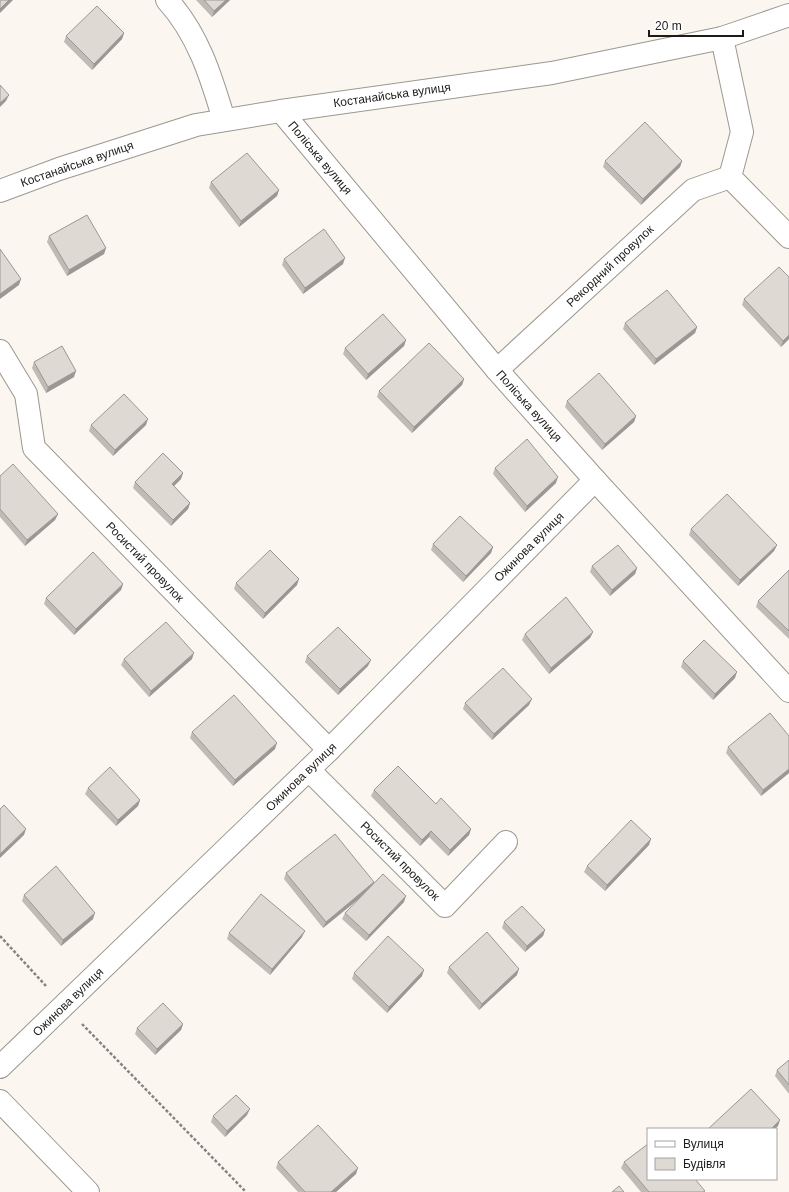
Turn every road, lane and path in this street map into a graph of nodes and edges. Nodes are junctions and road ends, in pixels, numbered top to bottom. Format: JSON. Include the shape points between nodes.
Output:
{"nodes":[{"id":1,"x":167,"y":0,"type":"edge"},
{"id":2,"x":789,"y":15,"type":"edge"},
{"id":3,"x":722,"y":38,"type":"junction"},
{"id":4,"x":281,"y":111,"type":"junction"},
{"id":5,"x":224,"y":120,"type":"junction"},
{"id":6,"x":730,"y":177,"type":"junction"},
{"id":7,"x":0,"y":191,"type":"edge"},
{"id":8,"x":789,"y":237,"type":"edge"},
{"id":9,"x":0,"y":351,"type":"edge"},
{"id":10,"x":497,"y":370,"type":"junction"},
{"id":11,"x":595,"y":480,"type":"junction"},
{"id":12,"x":789,"y":691,"type":"edge"},
{"id":13,"x":329,"y":750,"type":"junction"},
{"id":14,"x":309,"y":770,"type":"junction"},
{"id":15,"x":506,"y":842,"type":"dead end"},
{"id":16,"x":0,"y":936,"type":"edge"},
{"id":17,"x":65,"y":1006,"type":"junction"},
{"id":18,"x":0,"y":1067,"type":"edge"},
{"id":19,"x":0,"y":1101,"type":"edge"},
{"id":20,"x":88,"y":1192,"type":"edge"},
{"id":21,"x":246,"y":1192,"type":"edge"}],
"edges":[{"from":1,"to":5,"type":"street","via":[[193,34],[204,57]]},
{"from":2,"to":3,"type":"street","name":"Костанайська вулиця"},
{"from":3,"to":4,"type":"street","name":"Костанайська вулиця","via":[[552,73]]},
{"from":3,"to":6,"type":"street","via":[[742,132]]},
{"from":4,"to":5,"type":"street","name":"Костанайська вулиця"},
{"from":4,"to":10,"type":"street","name":"Поліська вулиця"},
{"from":5,"to":7,"type":"street","name":"Костанайська вулиця","via":[[180,130]]},
{"from":6,"to":8,"type":"street"},
{"from":6,"to":10,"type":"street","name":"Рекордний провулок","via":[[693,190]]},
{"from":9,"to":13,"type":"street","name":"Росистий провулок","via":[[26,394],[34,448]]},
{"from":10,"to":11,"type":"street","name":"Поліська вулиця"},
{"from":11,"to":12,"type":"street","name":"Поліська вулиця"},
{"from":11,"to":13,"type":"street","name":"Ожинова вулиця"},
{"from":13,"to":14,"type":"street","name":"Ожинова вулиця"},
{"from":14,"to":15,"type":"street","name":"Росистий провулок","via":[[446,906]]},
{"from":14,"to":17,"type":"street","name":"Ожинова вулиця"},
{"from":16,"to":17,"type":"path"},
{"from":17,"to":18,"type":"street","name":"Ожинова вулиця"},
{"from":17,"to":21,"type":"path"},
{"from":19,"to":20,"type":"street"}]}
